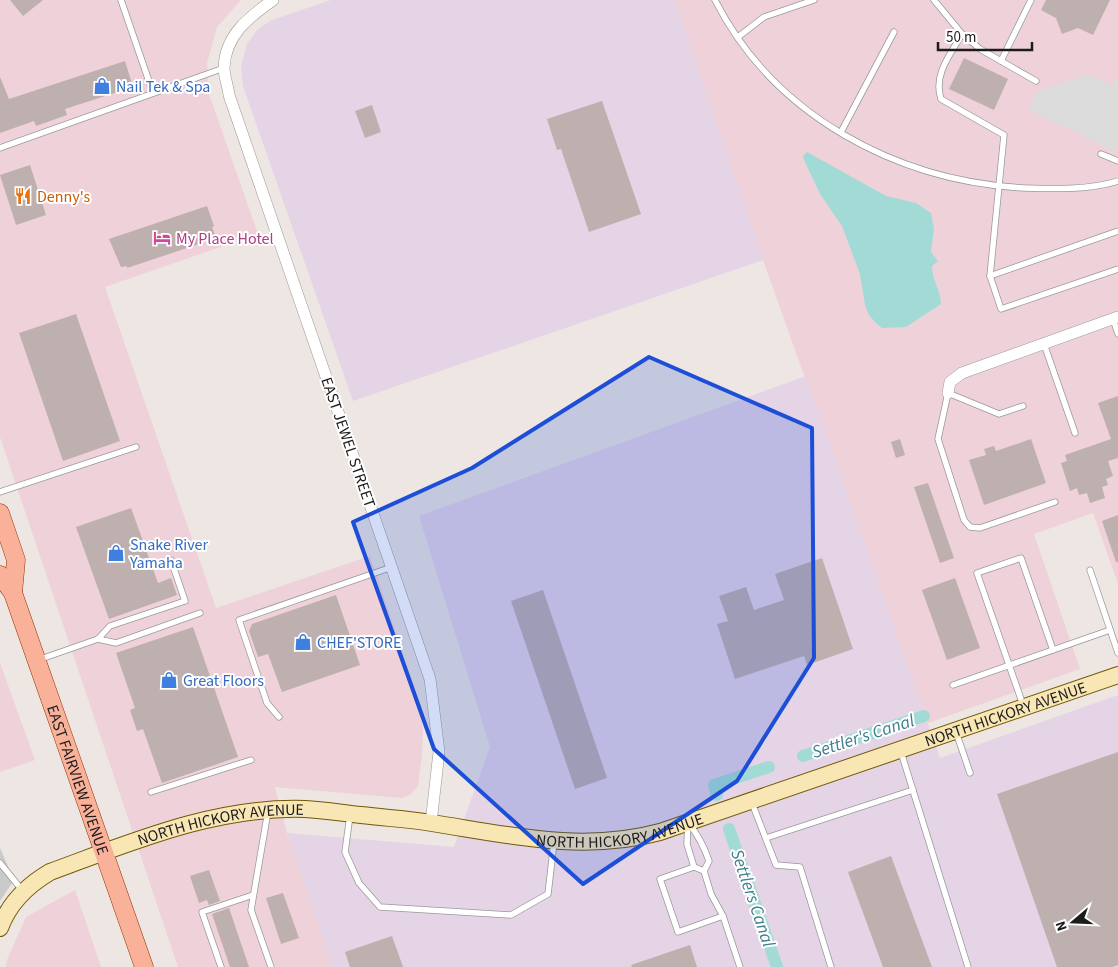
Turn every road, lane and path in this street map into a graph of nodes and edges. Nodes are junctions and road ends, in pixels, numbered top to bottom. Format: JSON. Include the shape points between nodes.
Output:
{"nodes":[{"id":1,"x":121,"y":0,"type":"edge"},
{"id":2,"x":273,"y":0,"type":"edge"},
{"id":3,"x":715,"y":0,"type":"edge"},
{"id":4,"x":814,"y":0,"type":"edge"},
{"id":5,"x":934,"y":0,"type":"edge"},
{"id":6,"x":1031,"y":0,"type":"edge"},
{"id":7,"x":894,"y":32,"type":"dead end"},
{"id":8,"x":962,"y":34,"type":"junction"},
{"id":9,"x":738,"y":37,"type":"junction"},
{"id":10,"x":1001,"y":61,"type":"junction"},
{"id":11,"x":224,"y":68,"type":"junction"},
{"id":12,"x":1036,"y":81,"type":"dead end"},
{"id":13,"x":154,"y":93,"type":"junction"},
{"id":14,"x":841,"y":132,"type":"junction"},
{"id":15,"x":0,"y":148,"type":"edge"},
{"id":16,"x":1101,"y":154,"type":"dead end"},
{"id":17,"x":1118,"y":161,"type":"edge"},
{"id":18,"x":1118,"y":180,"type":"edge"},
{"id":19,"x":999,"y":186,"type":"junction"},
{"id":20,"x":1118,"y":231,"type":"edge"},
{"id":21,"x":1118,"y":269,"type":"edge"},
{"id":22,"x":990,"y":276,"type":"junction"},
{"id":23,"x":1115,"y":318,"type":"edge"},
{"id":24,"x":1118,"y":334,"type":"edge"},
{"id":25,"x":1044,"y":344,"type":"junction"},
{"id":26,"x":948,"y":393,"type":"junction"},
{"id":27,"x":1023,"y":406,"type":"dead end"},
{"id":28,"x":1075,"y":433,"type":"dead end"},
{"id":29,"x":136,"y":447,"type":"dead end"},
{"id":30,"x":0,"y":492,"type":"edge"},
{"id":31,"x":1055,"y":502,"type":"dead end"},
{"id":32,"x":0,"y":513,"type":"edge"},
{"id":33,"x":171,"y":560,"type":"dead end"},
{"id":34,"x":392,"y":567,"type":"junction"},
{"id":35,"x":1090,"y":570,"type":"dead end"},
{"id":36,"x":0,"y":575,"type":"edge"},
{"id":37,"x":13,"y":592,"type":"junction"},
{"id":38,"x":200,"y":614,"type":"dead end"},
{"id":39,"x":1110,"y":630,"type":"junction"},
{"id":40,"x":98,"y":639,"type":"junction"},
{"id":41,"x":1053,"y":650,"type":"junction"},
{"id":42,"x":1118,"y":653,"type":"edge"},
{"id":43,"x":38,"y":660,"type":"junction"},
{"id":44,"x":1009,"y":665,"type":"junction"},
{"id":45,"x":1118,"y":675,"type":"edge"},
{"id":46,"x":953,"y":685,"type":"dead end"},
{"id":47,"x":1024,"y":707,"type":"junction"},
{"id":48,"x":279,"y":718,"type":"dead end"},
{"id":49,"x":956,"y":730,"type":"junction"},
{"id":50,"x":901,"y":750,"type":"junction"},
{"id":51,"x":251,"y":760,"type":"dead end"},
{"id":52,"x":970,"y":772,"type":"dead end"},
{"id":53,"x":913,"y":790,"type":"junction"},
{"id":54,"x":151,"y":792,"type":"dead end"},
{"id":55,"x":752,"y":801,"type":"junction"},
{"id":56,"x":268,"y":810,"type":"junction"},
{"id":57,"x":350,"y":814,"type":"junction"},
{"id":58,"x":688,"y":822,"type":"junction"},
{"id":59,"x":431,"y":823,"type":"junction"},
{"id":60,"x":766,"y":838,"type":"junction"},
{"id":61,"x":554,"y":840,"type":"junction"},
{"id":62,"x":105,"y":852,"type":"junction"},
{"id":63,"x":0,"y":863,"type":"edge"},
{"id":64,"x":694,"y":867,"type":"junction"},
{"id":65,"x":704,"y":871,"type":"junction"},
{"id":66,"x":24,"y":891,"type":"junction"},
{"id":67,"x":254,"y":895,"type":"junction"},
{"id":68,"x":723,"y":916,"type":"junction"},
{"id":69,"x":0,"y":928,"type":"edge"},
{"id":70,"x":144,"y":967,"type":"edge"},
{"id":71,"x":221,"y":967,"type":"edge"},
{"id":72,"x":271,"y":967,"type":"edge"},
{"id":73,"x":740,"y":967,"type":"edge"},
{"id":74,"x":831,"y":967,"type":"edge"},
{"id":75,"x":968,"y":967,"type":"edge"}],
"edges":[{"from":1,"to":13,"type":"lane"},
{"from":2,"to":11,"type":"street","via":[[243,22],[229,45]]},
{"from":3,"to":9,"type":"lane"},
{"from":4,"to":9,"type":"lane","via":[[764,17]]},
{"from":5,"to":8,"type":"lane"},
{"from":6,"to":10,"type":"lane"},
{"from":7,"to":14,"type":"lane"},
{"from":8,"to":10,"type":"lane"},
{"from":8,"to":19,"type":"lane","via":[[938,80],[938,89],[941,99],[1004,135]]},
{"from":9,"to":14,"type":"lane","via":[[774,79],[805,108]]},
{"from":10,"to":12,"type":"lane"},
{"from":11,"to":13,"type":"lane"},
{"from":11,"to":34,"type":"street","name":"EAST JEWEL STREET","via":[[233,104]]},
{"from":13,"to":15,"type":"lane"},
{"from":14,"to":19,"type":"lane","via":[[863,147],[905,165],[960,181]]},
{"from":16,"to":17,"type":"lane"},
{"from":18,"to":19,"type":"lane","via":[[1043,189]]},
{"from":19,"to":22,"type":"lane"},
{"from":20,"to":22,"type":"lane"},
{"from":21,"to":22,"type":"lane","via":[[1000,309]]},
{"from":23,"to":24,"type":"lane"},
{"from":23,"to":25,"type":"street"},
{"from":25,"to":26,"type":"street","via":[[962,373],[950,382]]},
{"from":25,"to":28,"type":"lane"},
{"from":26,"to":27,"type":"lane","via":[[999,414]]},
{"from":26,"to":31,"type":"lane","via":[[938,439],[964,520],[970,526],[980,528]]},
{"from":29,"to":30,"type":"lane"},
{"from":32,"to":37,"type":"main road","name":"EAST FAIRVIEW AVENUE","via":[[16,560]]},
{"from":33,"to":40,"type":"lane","via":[[185,601],[110,626]]},
{"from":34,"to":48,"type":"lane","via":[[239,620],[267,703]]},
{"from":34,"to":59,"type":"street","name":"EAST JEWEL STREET","via":[[430,678],[439,752]]},
{"from":35,"to":39,"type":"lane"},
{"from":36,"to":37,"type":"main road","name":"EAST FAIRVIEW AVENUE"},
{"from":37,"to":43,"type":"main road","name":"EAST FAIRVIEW AVENUE"},
{"from":38,"to":40,"type":"lane","via":[[116,643]]},
{"from":39,"to":41,"type":"lane"},
{"from":39,"to":42,"type":"lane"},
{"from":40,"to":43,"type":"lane"},
{"from":41,"to":44,"type":"lane"},
{"from":41,"to":44,"type":"lane","via":[[1021,558],[1012,561],[977,573]]},
{"from":43,"to":62,"type":"main road","name":"EAST FAIRVIEW AVENUE"},
{"from":44,"to":46,"type":"lane"},
{"from":44,"to":47,"type":"lane"},
{"from":45,"to":47,"type":"street","name":"NORTH HICKORY AVENUE"},
{"from":47,"to":49,"type":"street","name":"NORTH HICKORY AVENUE"},
{"from":49,"to":50,"type":"street","name":"NORTH HICKORY AVENUE"},
{"from":49,"to":52,"type":"lane"},
{"from":50,"to":53,"type":"lane"},
{"from":50,"to":55,"type":"street","name":"NORTH HICKORY AVENUE"},
{"from":51,"to":54,"type":"lane"},
{"from":53,"to":60,"type":"lane"},
{"from":53,"to":75,"type":"lane"},
{"from":55,"to":58,"type":"street","name":"NORTH HICKORY AVENUE"},
{"from":55,"to":60,"type":"lane"},
{"from":56,"to":57,"type":"street","name":"NORTH HICKORY AVENUE","via":[[307,809]]},
{"from":56,"to":62,"type":"street","name":"NORTH HICKORY AVENUE","via":[[201,820]]},
{"from":56,"to":67,"type":"lane"},
{"from":57,"to":59,"type":"street","name":"NORTH HICKORY AVENUE"},
{"from":57,"to":61,"type":"lane","via":[[345,852],[359,883],[380,907],[512,915],[548,894]]},
{"from":58,"to":61,"type":"street","name":"NORTH HICKORY AVENUE","via":[[630,840],[579,843]]},
{"from":58,"to":64,"type":"lane","via":[[687,844]]},
{"from":58,"to":65,"type":"lane","via":[[701,839],[709,861]]},
{"from":59,"to":61,"type":"street","name":"NORTH HICKORY AVENUE","via":[[485,833]]},
{"from":60,"to":74,"type":"lane","via":[[776,865],[800,867]]},
{"from":62,"to":66,"type":"street","name":"NORTH HICKORY AVENUE","via":[[50,872]]},
{"from":62,"to":70,"type":"main road","name":"EAST FAIRVIEW AVENUE"},
{"from":63,"to":66,"type":"lane"},
{"from":64,"to":65,"type":"lane"},
{"from":64,"to":68,"type":"lane","via":[[660,879],[678,932]]},
{"from":65,"to":68,"type":"lane"},
{"from":66,"to":69,"type":"street","name":"NORTH HICKORY AVENUE","via":[[8,911]]},
{"from":67,"to":71,"type":"lane","via":[[202,912]]},
{"from":67,"to":72,"type":"lane","via":[[251,910]]},
{"from":68,"to":73,"type":"lane"}]}
